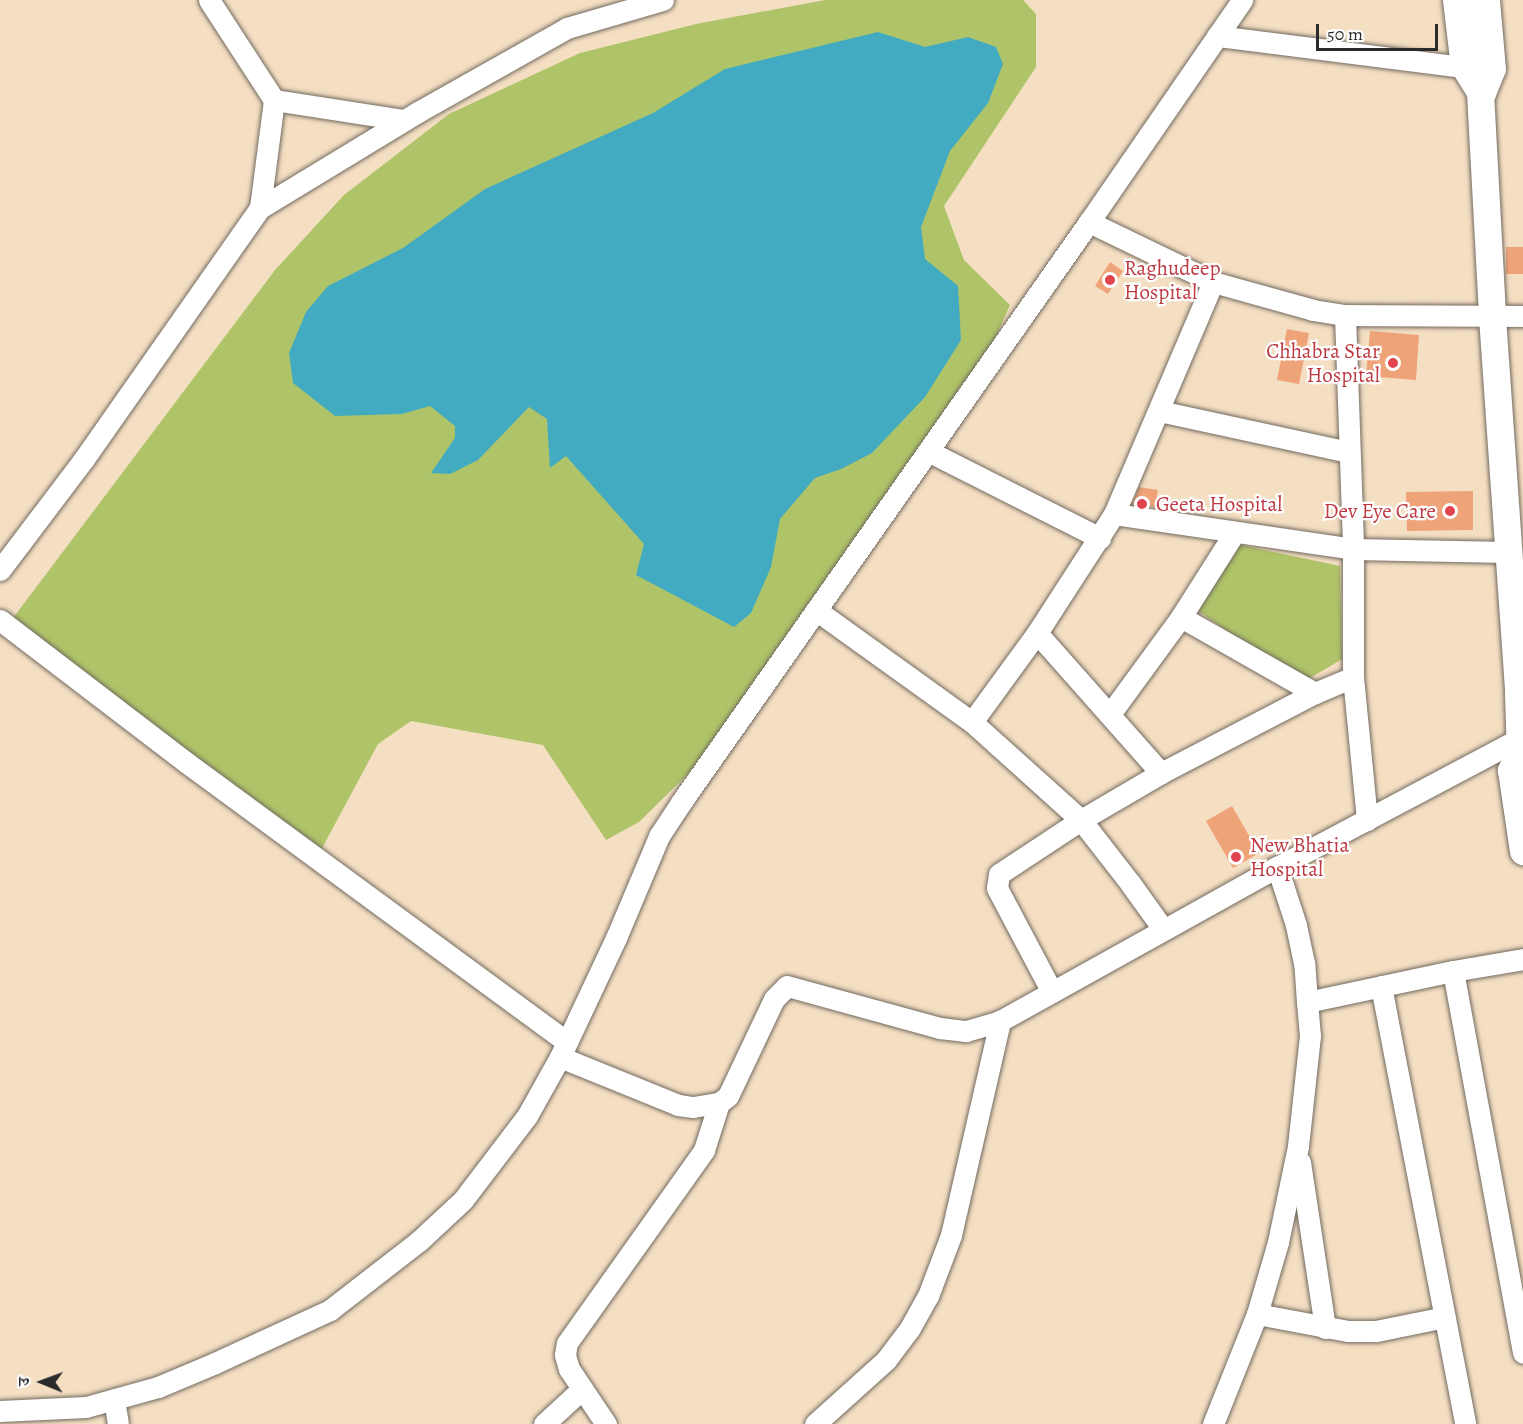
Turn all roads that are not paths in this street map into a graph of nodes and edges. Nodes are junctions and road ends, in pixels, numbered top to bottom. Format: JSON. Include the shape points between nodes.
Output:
{"nodes":[{"id":1,"x":209,"y":0,"type":"edge"},
{"id":2,"x":663,"y":0,"type":"edge"},
{"id":3,"x":1242,"y":0,"type":"edge"},
{"id":4,"x":1453,"y":0,"type":"edge"},
{"id":5,"x":1476,"y":0,"type":"edge"},
{"id":6,"x":1490,"y":0,"type":"edge"},
{"id":7,"x":1217,"y":36,"type":"junction"},
{"id":8,"x":1461,"y":68,"type":"junction"},
{"id":9,"x":274,"y":100,"type":"junction"},
{"id":10,"x":1482,"y":101,"type":"junction"},
{"id":11,"x":403,"y":120,"type":"junction"},
{"id":12,"x":260,"y":208,"type":"junction"},
{"id":13,"x":1089,"y":222,"type":"junction"},
{"id":14,"x":1213,"y":282,"type":"junction"},
{"id":15,"x":1345,"y":315,"type":"junction"},
{"id":16,"x":1523,"y":316,"type":"edge"},
{"id":17,"x":1492,"y":317,"type":"junction"},
{"id":18,"x":1160,"y":411,"type":"junction"},
{"id":19,"x":927,"y":451,"type":"junction"},
{"id":20,"x":1348,"y":452,"type":"junction"},
{"id":21,"x":1113,"y":514,"type":"junction"},
{"id":22,"x":1235,"y":532,"type":"junction"},
{"id":23,"x":1100,"y":538,"type":"junction"},
{"id":24,"x":1353,"y":549,"type":"junction"},
{"id":25,"x":1507,"y":552,"type":"junction"},
{"id":26,"x":0,"y":570,"type":"edge"},
{"id":27,"x":816,"y":609,"type":"junction"},
{"id":28,"x":1181,"y":617,"type":"junction"},
{"id":29,"x":0,"y":620,"type":"edge"},
{"id":30,"x":1037,"y":633,"type":"junction"},
{"id":31,"x":1353,"y":677,"type":"junction"},
{"id":32,"x":1520,"y":684,"type":"edge"},
{"id":33,"x":1315,"y":693,"type":"junction"},
{"id":34,"x":1110,"y":714,"type":"junction"},
{"id":35,"x":972,"y":722,"type":"junction"},
{"id":36,"x":1521,"y":751,"type":"edge"},
{"id":37,"x":1161,"y":773,"type":"junction"},
{"id":38,"x":1081,"y":820,"type":"junction"},
{"id":39,"x":1367,"y":820,"type":"junction"},
{"id":40,"x":1523,"y":851,"type":"edge"},
{"id":41,"x":1277,"y":867,"type":"junction"},
{"id":42,"x":1163,"y":929,"type":"junction"},
{"id":43,"x":1523,"y":959,"type":"edge"},
{"id":44,"x":1453,"y":971,"type":"junction"},
{"id":45,"x":1382,"y":986,"type":"junction"},
{"id":46,"x":1052,"y":992,"type":"junction"},
{"id":47,"x":1307,"y":1002,"type":"junction"},
{"id":48,"x":1000,"y":1021,"type":"junction"},
{"id":49,"x":563,"y":1050,"type":"junction"},
{"id":50,"x":719,"y":1103,"type":"junction"},
{"id":51,"x":1298,"y":1146,"type":"junction"},
{"id":52,"x":1257,"y":1314,"type":"junction"},
{"id":53,"x":1445,"y":1317,"type":"junction"},
{"id":54,"x":1325,"y":1328,"type":"junction"},
{"id":55,"x":1523,"y":1353,"type":"edge"},
{"id":56,"x":582,"y":1389,"type":"junction"},
{"id":57,"x":114,"y":1399,"type":"junction"},
{"id":58,"x":0,"y":1411,"type":"edge"},
{"id":59,"x":118,"y":1424,"type":"edge"},
{"id":60,"x":544,"y":1424,"type":"edge"},
{"id":61,"x":606,"y":1424,"type":"edge"},
{"id":62,"x":815,"y":1424,"type":"edge"},
{"id":63,"x":1213,"y":1424,"type":"edge"},
{"id":64,"x":1465,"y":1424,"type":"edge"}],
"edges":[{"from":1,"to":9,"type":"street"},
{"from":2,"to":11,"type":"street","via":[[567,28]]},
{"from":3,"to":7,"type":"street"},
{"from":4,"to":8,"type":"street"},
{"from":5,"to":10,"type":"main road"},
{"from":6,"to":10,"type":"street","via":[[1495,69]]},
{"from":7,"to":8,"type":"street"},
{"from":7,"to":13,"type":"street"},
{"from":8,"to":10,"type":"street"},
{"from":9,"to":11,"type":"street"},
{"from":9,"to":12,"type":"street"},
{"from":10,"to":17,"type":"main road"},
{"from":11,"to":12,"type":"street"},
{"from":12,"to":26,"type":"street","via":[[84,459]]},
{"from":13,"to":14,"type":"street"},
{"from":13,"to":19,"type":"street"},
{"from":14,"to":15,"type":"street"},
{"from":14,"to":18,"type":"street"},
{"from":15,"to":17,"type":"street"},
{"from":15,"to":20,"type":"street"},
{"from":16,"to":17,"type":"street"},
{"from":17,"to":25,"type":"main road"},
{"from":18,"to":20,"type":"street"},
{"from":18,"to":21,"type":"street"},
{"from":19,"to":23,"type":"street"},
{"from":19,"to":27,"type":"street"},
{"from":20,"to":24,"type":"street"},
{"from":21,"to":22,"type":"street"},
{"from":21,"to":23,"type":"street"},
{"from":22,"to":24,"type":"street"},
{"from":22,"to":28,"type":"street"},
{"from":23,"to":30,"type":"street"},
{"from":24,"to":25,"type":"street"},
{"from":24,"to":31,"type":"street"},
{"from":25,"to":32,"type":"main road"},
{"from":27,"to":35,"type":"street"},
{"from":27,"to":49,"type":"street","via":[[659,836]]},
{"from":28,"to":33,"type":"street"},
{"from":28,"to":34,"type":"street"},
{"from":29,"to":49,"type":"street"},
{"from":30,"to":34,"type":"street"},
{"from":30,"to":35,"type":"street"},
{"from":31,"to":33,"type":"street"},
{"from":31,"to":39,"type":"street"},
{"from":32,"to":36,"type":"main road"},
{"from":33,"to":37,"type":"street"},
{"from":34,"to":37,"type":"street"},
{"from":35,"to":38,"type":"street"},
{"from":36,"to":39,"type":"street"},
{"from":36,"to":40,"type":"main road","via":[[1511,770]]},
{"from":37,"to":38,"type":"street"},
{"from":38,"to":42,"type":"street"},
{"from":38,"to":46,"type":"street","via":[[999,874],[997,888]]},
{"from":39,"to":41,"type":"street"},
{"from":41,"to":42,"type":"street"},
{"from":41,"to":47,"type":"street","via":[[1296,925]]},
{"from":42,"to":46,"type":"street"},
{"from":43,"to":44,"type":"street"},
{"from":44,"to":45,"type":"street"},
{"from":44,"to":55,"type":"street"},
{"from":45,"to":47,"type":"street"},
{"from":45,"to":53,"type":"street"},
{"from":46,"to":48,"type":"street"},
{"from":47,"to":51,"type":"street","via":[[1310,1036]]},
{"from":48,"to":50,"type":"street","via":[[966,1031],[940,1028],[787,986],[774,999],[733,1088]]},
{"from":48,"to":62,"type":"street","via":[[951,1235],[928,1296],[886,1360]]},
{"from":49,"to":50,"type":"street","via":[[678,1106]]},
{"from":49,"to":57,"type":"street","via":[[527,1116],[463,1200],[419,1241],[330,1310],[158,1387]]},
{"from":50,"to":56,"type":"street","via":[[704,1150],[567,1343],[566,1362]]},
{"from":51,"to":52,"type":"street","via":[[1278,1242]]},
{"from":51,"to":54,"type":"street"},
{"from":52,"to":54,"type":"street"},
{"from":52,"to":63,"type":"street"},
{"from":53,"to":54,"type":"street","via":[[1376,1331]]},
{"from":53,"to":64,"type":"street"},
{"from":56,"to":60,"type":"street"},
{"from":56,"to":61,"type":"street"},
{"from":57,"to":58,"type":"street","via":[[86,1407]]},
{"from":57,"to":59,"type":"street"}]}
